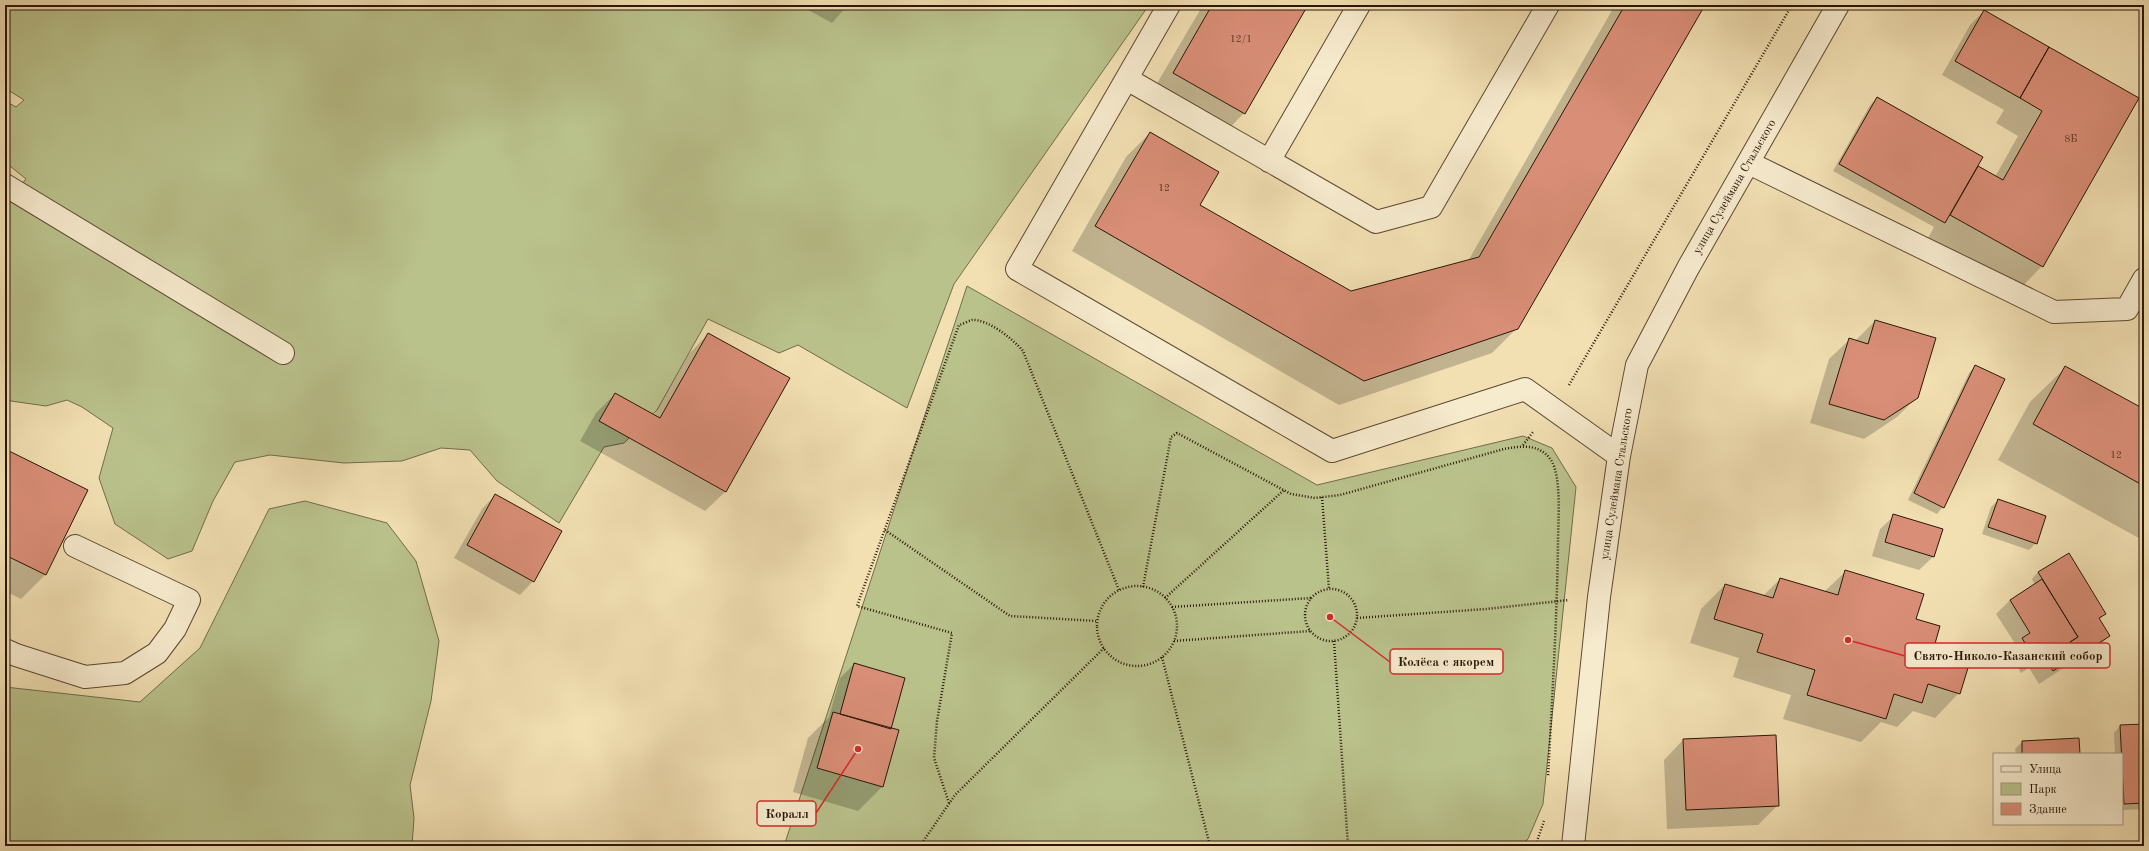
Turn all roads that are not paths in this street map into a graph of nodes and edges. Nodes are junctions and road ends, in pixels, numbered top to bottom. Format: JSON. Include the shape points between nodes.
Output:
{"nodes":[{"id":1,"x":1169,"y":5,"type":"edge"},
{"id":2,"x":1359,"y":5,"type":"edge"},
{"id":3,"x":1548,"y":5,"type":"edge"},
{"id":4,"x":1838,"y":5,"type":"edge"},
{"id":5,"x":1127,"y":78,"type":"junction"},
{"id":6,"x":1269,"y":161,"type":"junction"},
{"id":7,"x":1749,"y":163,"type":"junction"},
{"id":8,"x":5,"y":185,"type":"edge"},
{"id":9,"x":2144,"y":279,"type":"edge"},
{"id":10,"x":282,"y":353,"type":"dead end"},
{"id":11,"x":1619,"y":456,"type":"junction"},
{"id":12,"x":76,"y":546,"type":"dead end"},
{"id":13,"x":5,"y":650,"type":"edge"},
{"id":14,"x":1573,"y":846,"type":"edge"}],
"edges":[{"from":1,"to":5,"type":"street"},
{"from":2,"to":6,"type":"street"},
{"from":3,"to":6,"type":"street","via":[[1431,206],[1376,222]]},
{"from":4,"to":7,"type":"street","name":"улица Сулеймана Стальского"},
{"from":5,"to":6,"type":"street"},
{"from":5,"to":11,"type":"street","via":[[1017,269],[1332,451],[1525,389]]},
{"from":7,"to":9,"type":"street","via":[[2054,312],[2127,309]]},
{"from":7,"to":11,"type":"street","name":"улица Сулеймана Стальского","via":[[1688,268],[1637,365]]},
{"from":8,"to":10,"type":"street"},
{"from":11,"to":14,"type":"street","name":"улица Сулеймана Стальского","via":[[1599,597]]},
{"from":12,"to":13,"type":"street","via":[[189,600],[175,629],[158,653],[125,673],[85,677]]}]}
